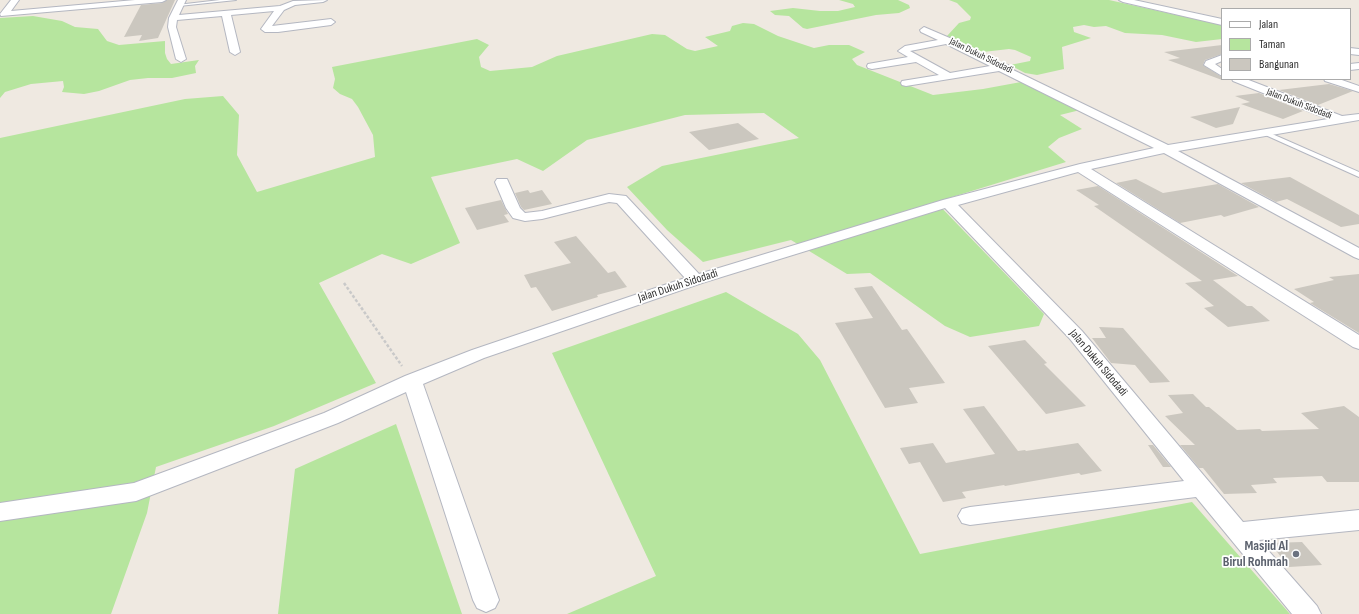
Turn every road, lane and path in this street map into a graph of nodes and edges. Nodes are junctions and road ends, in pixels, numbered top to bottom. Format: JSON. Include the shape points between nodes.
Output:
{"nodes":[{"id":1,"x":15,"y":0,"type":"edge"},
{"id":2,"x":68,"y":0,"type":"edge"},
{"id":3,"x":162,"y":0,"type":"edge"},
{"id":4,"x":234,"y":0,"type":"edge"},
{"id":5,"x":323,"y":0,"type":"edge"},
{"id":6,"x":1122,"y":0,"type":"edge"},
{"id":7,"x":181,"y":2,"type":"edge"},
{"id":8,"x":282,"y":8,"type":"junction"},
{"id":9,"x":64,"y":9,"type":"junction"},
{"id":10,"x":226,"y":13,"type":"junction"},
{"id":11,"x":173,"y":18,"type":"junction"},
{"id":12,"x":331,"y":22,"type":"dead end"},
{"id":13,"x":1221,"y":22,"type":"edge"},
{"id":14,"x":924,"y":30,"type":"dead end"},
{"id":15,"x":949,"y":41,"type":"junction"},
{"id":16,"x":235,"y":52,"type":"dead end"},
{"id":17,"x":1221,"y":58,"type":"edge"},
{"id":18,"x":181,"y":59,"type":"dead end"},
{"id":19,"x":917,"y":59,"type":"junction"},
{"id":20,"x":872,"y":66,"type":"dead end"},
{"id":21,"x":1004,"y":67,"type":"junction"},
{"id":22,"x":1220,"y":72,"type":"edge"},
{"id":23,"x":949,"y":76,"type":"junction"},
{"id":24,"x":1240,"y":80,"type":"edge"},
{"id":25,"x":1332,"y":80,"type":"edge"},
{"id":26,"x":906,"y":82,"type":"dead end"},
{"id":27,"x":1358,"y":89,"type":"edge"},
{"id":28,"x":1359,"y":117,"type":"edge"},
{"id":29,"x":1339,"y":119,"type":"junction"},
{"id":30,"x":1359,"y":127,"type":"edge"},
{"id":31,"x":1263,"y":132,"type":"junction"},
{"id":32,"x":1166,"y":149,"type":"junction"},
{"id":33,"x":1080,"y":168,"type":"junction"},
{"id":34,"x":1359,"y":175,"type":"edge"},
{"id":35,"x":502,"y":182,"type":"dead end"},
{"id":36,"x":948,"y":203,"type":"junction"},
{"id":37,"x":1359,"y":254,"type":"edge"},
{"id":38,"x":696,"y":280,"type":"junction"},
{"id":39,"x":344,"y":283,"type":"dead end"},
{"id":40,"x":1359,"y":343,"type":"edge"},
{"id":41,"x":412,"y":381,"type":"junction"},
{"id":42,"x":1201,"y":488,"type":"junction"},
{"id":43,"x":0,"y":512,"type":"edge"},
{"id":44,"x":970,"y":516,"type":"dead end"},
{"id":45,"x":1359,"y":520,"type":"edge"},
{"id":46,"x":1238,"y":532,"type":"junction"},
{"id":47,"x":486,"y":600,"type":"dead end"},
{"id":48,"x":1308,"y":614,"type":"edge"}],
"edges":[{"from":1,"to":9,"type":"street","via":[[4,14]]},
{"from":2,"to":9,"type":"street"},
{"from":3,"to":9,"type":"street"},
{"from":4,"to":7,"type":"lane"},
{"from":5,"to":8,"type":"street","via":[[293,3]]},
{"from":6,"to":13,"type":"street"},
{"from":7,"to":11,"type":"street"},
{"from":8,"to":10,"type":"street"},
{"from":8,"to":12,"type":"street","via":[[265,29]]},
{"from":10,"to":11,"type":"street"},
{"from":10,"to":16,"type":"street"},
{"from":11,"to":18,"type":"street","via":[[172,27]]},
{"from":14,"to":15,"type":"street","name":"Jalan Dukuh Sidodadi"},
{"from":15,"to":19,"type":"street","via":[[903,51]]},
{"from":15,"to":21,"type":"street","name":"Jalan Dukuh Sidodadi"},
{"from":17,"to":22,"type":"street","via":[[1209,63],[1209,66]]},
{"from":19,"to":20,"type":"street"},
{"from":19,"to":23,"type":"street"},
{"from":21,"to":23,"type":"street"},
{"from":21,"to":32,"type":"street","name":"Jalan Dukuh Sidodadi"},
{"from":23,"to":26,"type":"street"},
{"from":24,"to":29,"type":"street","name":"Jalan Dukuh Sidodadi"},
{"from":25,"to":27,"type":"street"},
{"from":28,"to":29,"type":"street"},
{"from":29,"to":30,"type":"street","name":"Jalan Dukuh Sidodadi"},
{"from":29,"to":31,"type":"street","name":"Jalan Dukuh Sidodadi"},
{"from":31,"to":32,"type":"street","name":"Jalan Dukuh Sidodadi"},
{"from":31,"to":34,"type":"lane"},
{"from":32,"to":33,"type":"street","name":"Jalan Dukuh Sidodadi"},
{"from":32,"to":37,"type":"street","name":"Jalan Dukuh Sidodadi"},
{"from":33,"to":36,"type":"street","name":"Jalan Dukuh Sidodadi"},
{"from":33,"to":40,"type":"street"},
{"from":35,"to":38,"type":"street","via":[[513,208],[518,214],[526,217],[609,198],[620,199]]},
{"from":36,"to":38,"type":"street","name":"Jalan Dukuh Sidodadi"},
{"from":36,"to":42,"type":"street","name":"Jalan Dukuh Sidodadi","via":[[1076,335]]},
{"from":38,"to":41,"type":"street","name":"Jalan Dukuh Sidodadi","via":[[478,354]]},
{"from":39,"to":41,"type":"path"},
{"from":41,"to":43,"type":"street","name":"Jalan Dukuh Sidodadi","via":[[331,418],[136,492]]},
{"from":41,"to":47,"type":"street"},
{"from":42,"to":44,"type":"street"},
{"from":42,"to":46,"type":"street","name":"Jalan Dukuh Sidodadi"},
{"from":45,"to":46,"type":"street"},
{"from":46,"to":48,"type":"street","name":"Jalan Dukuh Sidodadi"}]}
